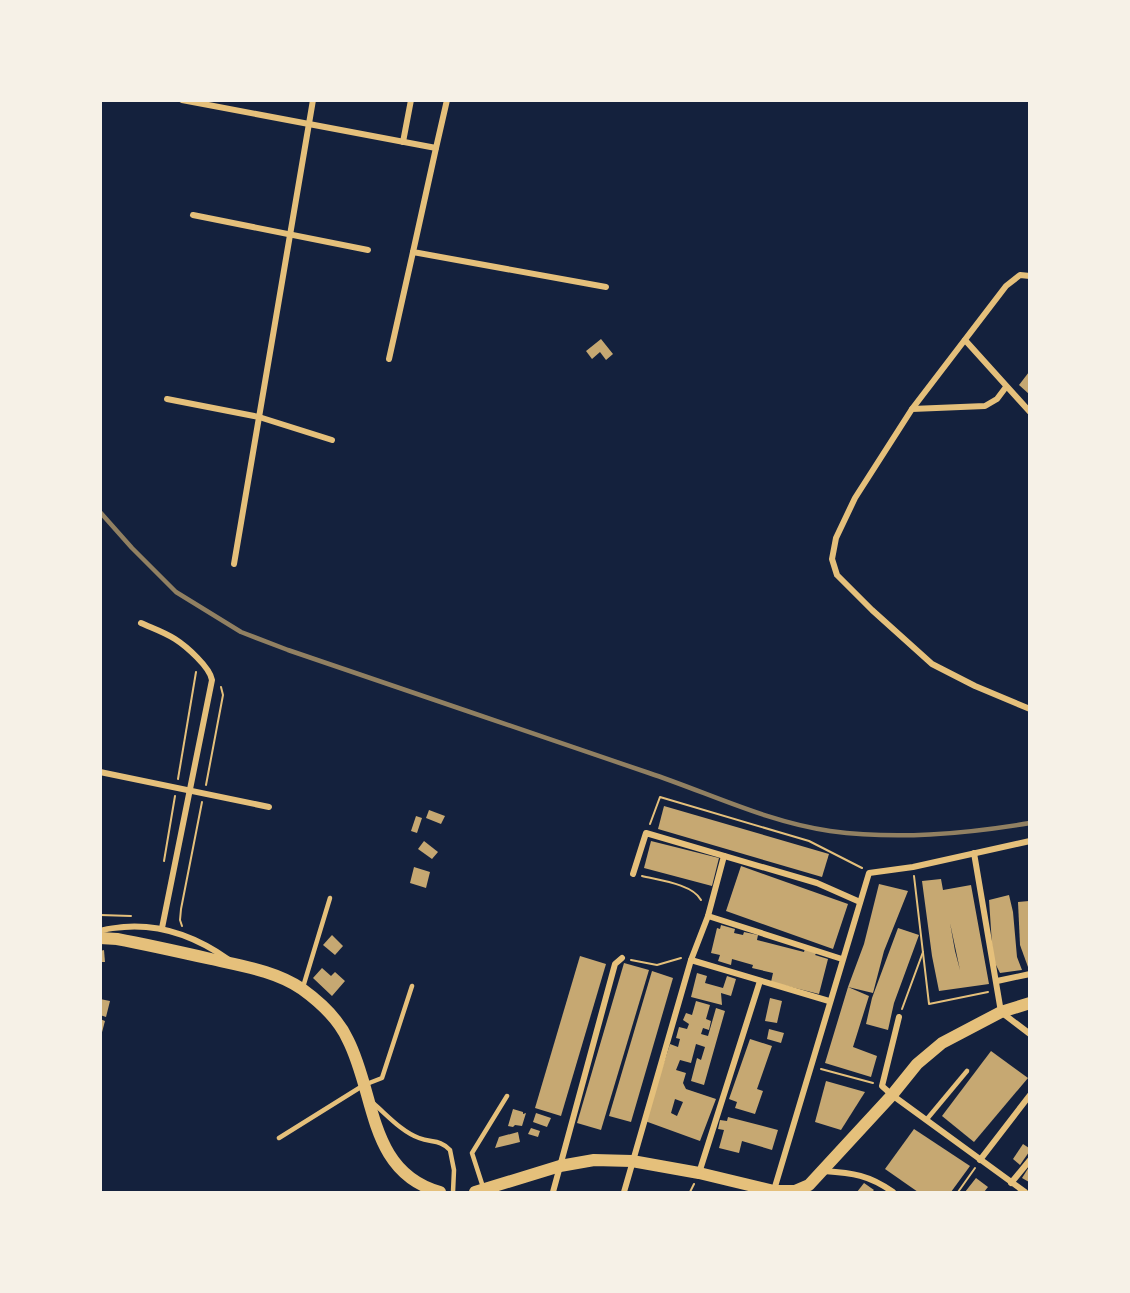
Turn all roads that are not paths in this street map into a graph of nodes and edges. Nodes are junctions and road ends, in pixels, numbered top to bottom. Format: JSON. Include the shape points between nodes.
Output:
{"nodes":[{"id":1,"x":182,"y":100,"type":"edge"},
{"id":2,"x":313,"y":100,"type":"edge"},
{"id":3,"x":411,"y":100,"type":"edge"},
{"id":4,"x":447,"y":100,"type":"edge"},
{"id":5,"x":309,"y":124,"type":"junction"},
{"id":6,"x":403,"y":142,"type":"junction"},
{"id":7,"x":436,"y":148,"type":"junction"},
{"id":8,"x":193,"y":215,"type":"dead end"},
{"id":9,"x":291,"y":233,"type":"junction"},
{"id":10,"x":368,"y":250,"type":"dead end"},
{"id":11,"x":413,"y":252,"type":"junction"},
{"id":12,"x":1029,"y":276,"type":"edge"},
{"id":13,"x":606,"y":288,"type":"dead end"},
{"id":14,"x":964,"y":340,"type":"junction"},
{"id":15,"x":389,"y":359,"type":"dead end"},
{"id":16,"x":1006,"y":387,"type":"junction"},
{"id":17,"x":167,"y":399,"type":"dead end"},
{"id":18,"x":912,"y":409,"type":"junction"},
{"id":19,"x":1029,"y":412,"type":"edge"},
{"id":20,"x":259,"y":417,"type":"junction"},
{"id":21,"x":332,"y":440,"type":"dead end"},
{"id":22,"x":234,"y":564,"type":"dead end"},
{"id":23,"x":141,"y":623,"type":"dead end"},
{"id":24,"x":1029,"y":710,"type":"edge"},
{"id":25,"x":100,"y":772,"type":"edge"},
{"id":26,"x":189,"y":791,"type":"junction"},
{"id":27,"x":269,"y":807,"type":"dead end"},
{"id":28,"x":1029,"y":841,"type":"edge"},
{"id":29,"x":974,"y":853,"type":"junction"},
{"id":30,"x":724,"y":856,"type":"junction"},
{"id":31,"x":633,"y":874,"type":"road end"},
{"id":32,"x":330,"y":898,"type":"dead end"},
{"id":33,"x":860,"y":902,"type":"junction"},
{"id":34,"x":708,"y":916,"type":"junction"},
{"id":35,"x":162,"y":928,"type":"junction"},
{"id":36,"x":100,"y":931,"type":"edge"},
{"id":37,"x":100,"y":938,"type":"edge"},
{"id":38,"x":622,"y":958,"type":"road end"},
{"id":39,"x":842,"y":959,"type":"junction"},
{"id":40,"x":691,"y":960,"type":"junction"},
{"id":41,"x":236,"y":965,"type":"junction"},
{"id":42,"x":1029,"y":975,"type":"edge"},
{"id":43,"x":760,"y":981,"type":"junction"},
{"id":44,"x":997,"y":981,"type":"junction"},
{"id":45,"x":412,"y":986,"type":"dead end"},
{"id":46,"x":302,"y":989,"type":"junction"},
{"id":47,"x":830,"y":1002,"type":"junction"},
{"id":48,"x":1029,"y":1003,"type":"edge"},
{"id":49,"x":1001,"y":1012,"type":"junction"},
{"id":50,"x":899,"y":1017,"type":"road end"},
{"id":51,"x":1029,"y":1034,"type":"edge"},
{"id":52,"x":967,"y":1071,"type":"dead end"},
{"id":53,"x":364,"y":1085,"type":"junction"},
{"id":54,"x":892,"y":1095,"type":"junction"},
{"id":55,"x":1029,"y":1095,"type":"edge"},
{"id":56,"x":507,"y":1096,"type":"dead end"},
{"id":57,"x":368,"y":1099,"type":"junction"},
{"id":58,"x":927,"y":1119,"type":"junction"},
{"id":59,"x":279,"y":1138,"type":"dead end"},
{"id":60,"x":980,"y":1160,"type":"junction"},
{"id":61,"x":1029,"y":1160,"type":"edge"},
{"id":62,"x":632,"y":1161,"type":"junction"},
{"id":63,"x":560,"y":1166,"type":"junction"},
{"id":64,"x":822,"y":1171,"type":"junction"},
{"id":65,"x":699,"y":1173,"type":"junction"},
{"id":66,"x":1011,"y":1183,"type":"junction"},
{"id":67,"x":479,"y":1191,"type":"edge"},
{"id":68,"x":440,"y":1192,"type":"edge"},
{"id":69,"x":453,"y":1192,"type":"edge"},
{"id":70,"x":553,"y":1192,"type":"edge"},
{"id":71,"x":624,"y":1192,"type":"edge"},
{"id":72,"x":774,"y":1192,"type":"edge"},
{"id":73,"x":796,"y":1192,"type":"edge"},
{"id":74,"x":893,"y":1192,"type":"edge"},
{"id":75,"x":1024,"y":1192,"type":"edge"}],
"edges":[{"from":1,"to":5,"type":"street"},
{"from":2,"to":5,"type":"street"},
{"from":3,"to":6,"type":"street"},
{"from":4,"to":7,"type":"street"},
{"from":5,"to":6,"type":"street"},
{"from":5,"to":9,"type":"street"},
{"from":6,"to":7,"type":"street"},
{"from":7,"to":11,"type":"street"},
{"from":8,"to":9,"type":"street"},
{"from":9,"to":10,"type":"street"},
{"from":9,"to":20,"type":"street"},
{"from":11,"to":13,"type":"street"},
{"from":11,"to":15,"type":"street"},
{"from":12,"to":14,"type":"street","via":[[1020,274],[1006,286]]},
{"from":14,"to":16,"type":"street"},
{"from":14,"to":18,"type":"street"},
{"from":16,"to":18,"type":"street","via":[[985,406]]},
{"from":16,"to":19,"type":"street"},
{"from":17,"to":20,"type":"street"},
{"from":18,"to":24,"type":"street","via":[[855,498],[836,538],[832,559],[837,575],[932,664]]},
{"from":20,"to":21,"type":"street"},
{"from":20,"to":22,"type":"street"},
{"from":23,"to":26,"type":"street","via":[[176,639],[211,675]]},
{"from":25,"to":26,"type":"street"},
{"from":26,"to":27,"type":"street"},
{"from":26,"to":35,"type":"street"},
{"from":28,"to":29,"type":"street"},
{"from":29,"to":33,"type":"street","via":[[869,873]]},
{"from":29,"to":44,"type":"street"},
{"from":30,"to":31,"type":"street","via":[[646,832]]},
{"from":30,"to":33,"type":"street","via":[[817,884]]},
{"from":30,"to":34,"type":"street"},
{"from":32,"to":46,"type":"lane"},
{"from":33,"to":39,"type":"street"},
{"from":34,"to":39,"type":"street"},
{"from":34,"to":40,"type":"street"},
{"from":35,"to":36,"type":"street"},
{"from":35,"to":41,"type":"street","via":[[208,945]]},
{"from":37,"to":41,"type":"main road"},
{"from":38,"to":63,"type":"street","via":[[615,964]]},
{"from":39,"to":47,"type":"street"},
{"from":40,"to":43,"type":"street"},
{"from":40,"to":62,"type":"street"},
{"from":41,"to":46,"type":"main road"},
{"from":42,"to":44,"type":"street"},
{"from":43,"to":47,"type":"street"},
{"from":43,"to":65,"type":"street"},
{"from":44,"to":49,"type":"street"},
{"from":45,"to":53,"type":"lane","via":[[382,1078]]},
{"from":46,"to":53,"type":"main road","via":[[327,1010],[348,1039]]},
{"from":47,"to":72,"type":"street"},
{"from":48,"to":49,"type":"main road"},
{"from":49,"to":51,"type":"street"},
{"from":49,"to":54,"type":"main road","via":[[942,1043],[917,1064]]},
{"from":50,"to":54,"type":"street","via":[[882,1086]]},
{"from":52,"to":58,"type":"lane"},
{"from":53,"to":57,"type":"main road"},
{"from":53,"to":59,"type":"lane"},
{"from":54,"to":58,"type":"street"},
{"from":54,"to":64,"type":"main road"},
{"from":55,"to":60,"type":"street"},
{"from":56,"to":67,"type":"lane","via":[[472,1153]]},
{"from":57,"to":68,"type":"main road","via":[[380,1138],[395,1165],[416,1182]]},
{"from":57,"to":69,"type":"lane","via":[[404,1129],[450,1150]]},
{"from":58,"to":60,"type":"street"},
{"from":60,"to":66,"type":"street"},
{"from":61,"to":66,"type":"street"},
{"from":62,"to":63,"type":"main road","via":[[594,1160]]},
{"from":62,"to":65,"type":"main road"},
{"from":62,"to":71,"type":"street"},
{"from":63,"to":67,"type":"main road"},
{"from":63,"to":70,"type":"street"},
{"from":64,"to":73,"type":"main road"},
{"from":64,"to":74,"type":"street","via":[[855,1174],[877,1181]]},
{"from":65,"to":72,"type":"main road"},
{"from":66,"to":75,"type":"street"},
{"from":72,"to":73,"type":"main road"}]}
